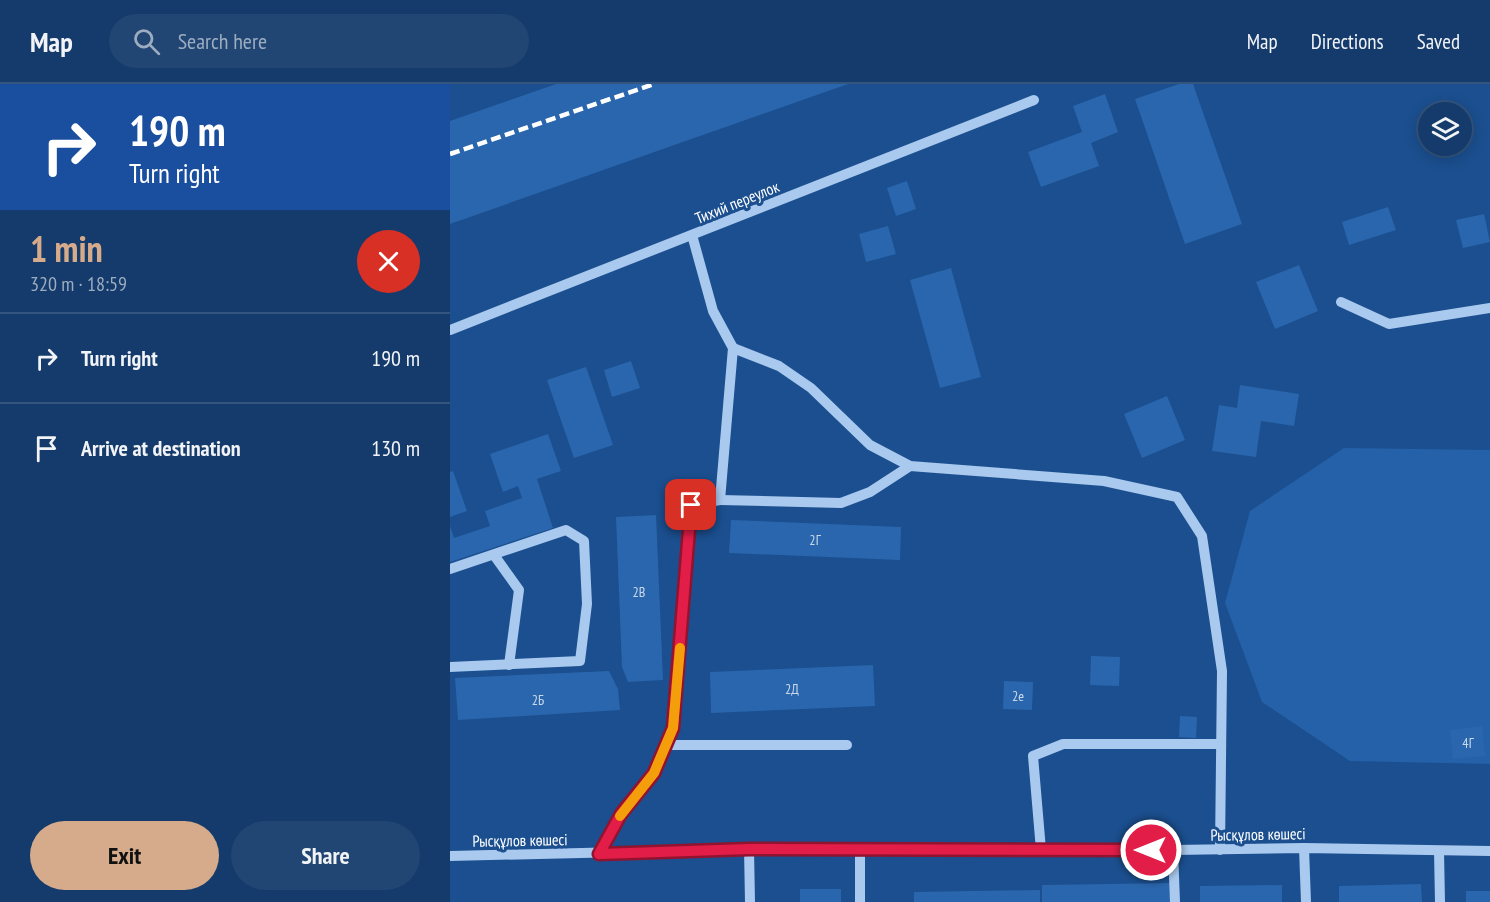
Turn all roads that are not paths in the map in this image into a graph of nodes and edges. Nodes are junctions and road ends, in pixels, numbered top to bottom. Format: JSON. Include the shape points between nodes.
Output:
{"nodes":[{"id":1,"x":1034,"y":100,"type":"dead end"},
{"id":2,"x":693,"y":235,"type":"junction"},
{"id":3,"x":1341,"y":302,"type":"dead end"},
{"id":4,"x":1490,"y":308,"type":"edge"},
{"id":5,"x":450,"y":330,"type":"edge"},
{"id":6,"x":733,"y":348,"type":"junction"},
{"id":7,"x":910,"y":466,"type":"junction"},
{"id":8,"x":720,"y":500,"type":"junction"},
{"id":9,"x":494,"y":555,"type":"junction"},
{"id":10,"x":450,"y":569,"type":"edge"},
{"id":11,"x":509,"y":664,"type":"junction"},
{"id":12,"x":450,"y":667,"type":"edge"},
{"id":13,"x":1220,"y":744,"type":"junction"},
{"id":14,"x":666,"y":745,"type":"junction"},
{"id":15,"x":847,"y":745,"type":"dead end"},
{"id":16,"x":1304,"y":848,"type":"junction"},
{"id":17,"x":749,"y":849,"type":"junction"},
{"id":18,"x":860,"y":850,"type":"junction"},
{"id":19,"x":1041,"y":850,"type":"junction"},
{"id":20,"x":1173,"y":850,"type":"junction"},
{"id":21,"x":1220,"y":850,"type":"junction"},
{"id":22,"x":1439,"y":851,"type":"junction"},
{"id":23,"x":1490,"y":851,"type":"edge"},
{"id":24,"x":599,"y":854,"type":"junction"},
{"id":25,"x":450,"y":856,"type":"edge"},
{"id":26,"x":750,"y":902,"type":"edge"},
{"id":27,"x":860,"y":902,"type":"edge"},
{"id":28,"x":1175,"y":902,"type":"edge"},
{"id":29,"x":1306,"y":902,"type":"edge"},
{"id":30,"x":1440,"y":902,"type":"edge"}],
"edges":[{"from":1,"to":2,"type":"street","name":"Тихий переулок"},
{"from":2,"to":5,"type":"street","name":"Тихий переулок"},
{"from":2,"to":6,"type":"street","via":[[713,311]]},
{"from":3,"to":4,"type":"street","via":[[1389,324]]},
{"from":6,"to":7,"type":"street","via":[[779,366],[811,388],[870,445]]},
{"from":6,"to":8,"type":"street"},
{"from":7,"to":8,"type":"street","via":[[870,492],[841,503]]},
{"from":7,"to":13,"type":"street","via":[[1104,481],[1177,497],[1202,536],[1222,671]]},
{"from":8,"to":14,"type":"street","via":[[691,505],[673,728]]},
{"from":9,"to":10,"type":"street"},
{"from":9,"to":11,"type":"street","via":[[519,590]]},
{"from":9,"to":11,"type":"street","via":[[566,530],[584,541],[587,604],[580,661]]},
{"from":11,"to":12,"type":"street"},
{"from":13,"to":19,"type":"street","via":[[1063,744],[1033,756]]},
{"from":13,"to":21,"type":"street"},
{"from":14,"to":15,"type":"street"},
{"from":14,"to":24,"type":"street","via":[[654,773],[621,814]]},
{"from":16,"to":21,"type":"street","name":"Рысқұлов көшесі"},
{"from":16,"to":22,"type":"street","name":"Рысқұлов көшесі"},
{"from":16,"to":29,"type":"street"},
{"from":17,"to":18,"type":"street","name":"Рысқұлов көшесі"},
{"from":17,"to":24,"type":"street","name":"Рысқұлов көшесі"},
{"from":17,"to":26,"type":"street"},
{"from":18,"to":19,"type":"street","name":"Рысқұлов көшесі"},
{"from":18,"to":27,"type":"street"},
{"from":19,"to":20,"type":"street","name":"Рысқұлов көшесі"},
{"from":20,"to":21,"type":"street","name":"Рысқұлов көшесі"},
{"from":20,"to":28,"type":"street"},
{"from":22,"to":23,"type":"street","name":"Рысқұлов көшесі"},
{"from":22,"to":30,"type":"street"},
{"from":24,"to":25,"type":"street","name":"Рысқұлов көшесі"}]}
